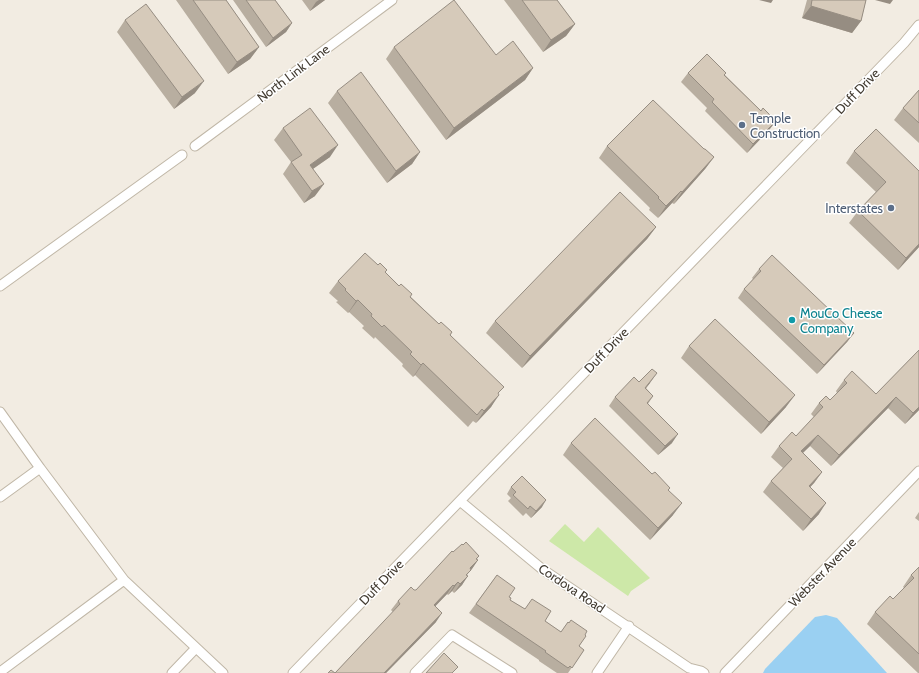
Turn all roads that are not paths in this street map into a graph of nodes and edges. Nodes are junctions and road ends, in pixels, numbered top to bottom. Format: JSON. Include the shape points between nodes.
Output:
{"nodes":[{"id":1,"x":392,"y":0,"type":"edge"},
{"id":2,"x":919,"y":25,"type":"edge"},
{"id":3,"x":195,"y":146,"type":"dead end"},
{"id":4,"x":182,"y":155,"type":"dead end"},
{"id":5,"x":0,"y":286,"type":"edge"},
{"id":6,"x":0,"y":412,"type":"edge"},
{"id":7,"x":40,"y":468,"type":"junction"},
{"id":8,"x":919,"y":471,"type":"edge"},
{"id":9,"x":0,"y":497,"type":"edge"},
{"id":10,"x":460,"y":501,"type":"junction"},
{"id":11,"x":124,"y":580,"type":"junction"},
{"id":12,"x":629,"y":626,"type":"junction"},
{"id":13,"x":196,"y":648,"type":"junction"},
{"id":14,"x":690,"y":671,"type":"edge"},
{"id":15,"x":0,"y":672,"type":"edge"},
{"id":16,"x":172,"y":673,"type":"edge"},
{"id":17,"x":223,"y":673,"type":"edge"},
{"id":18,"x":293,"y":673,"type":"edge"},
{"id":19,"x":415,"y":673,"type":"edge"},
{"id":20,"x":512,"y":673,"type":"edge"},
{"id":21,"x":597,"y":673,"type":"edge"},
{"id":22,"x":704,"y":673,"type":"edge"},
{"id":23,"x":725,"y":673,"type":"edge"}],
"edges":[{"from":1,"to":3,"type":"street","name":"North Link Lane"},
{"from":2,"to":10,"type":"street","name":"Duff Drive"},
{"from":4,"to":5,"type":"street"},
{"from":6,"to":7,"type":"street"},
{"from":7,"to":9,"type":"street"},
{"from":7,"to":11,"type":"street"},
{"from":8,"to":23,"type":"street","name":"Webster Avenue"},
{"from":10,"to":12,"type":"street","name":"Cordova Road","via":[[542,569]]},
{"from":10,"to":18,"type":"street","name":"Duff Drive"},
{"from":11,"to":13,"type":"street"},
{"from":11,"to":15,"type":"street"},
{"from":12,"to":14,"type":"street","name":"Cordova Road"},
{"from":12,"to":21,"type":"street"},
{"from":13,"to":16,"type":"street"},
{"from":13,"to":17,"type":"street"},
{"from":14,"to":22,"type":"street","name":"Cordova Road"},
{"from":19,"to":20,"type":"street","via":[[452,635]]}]}
